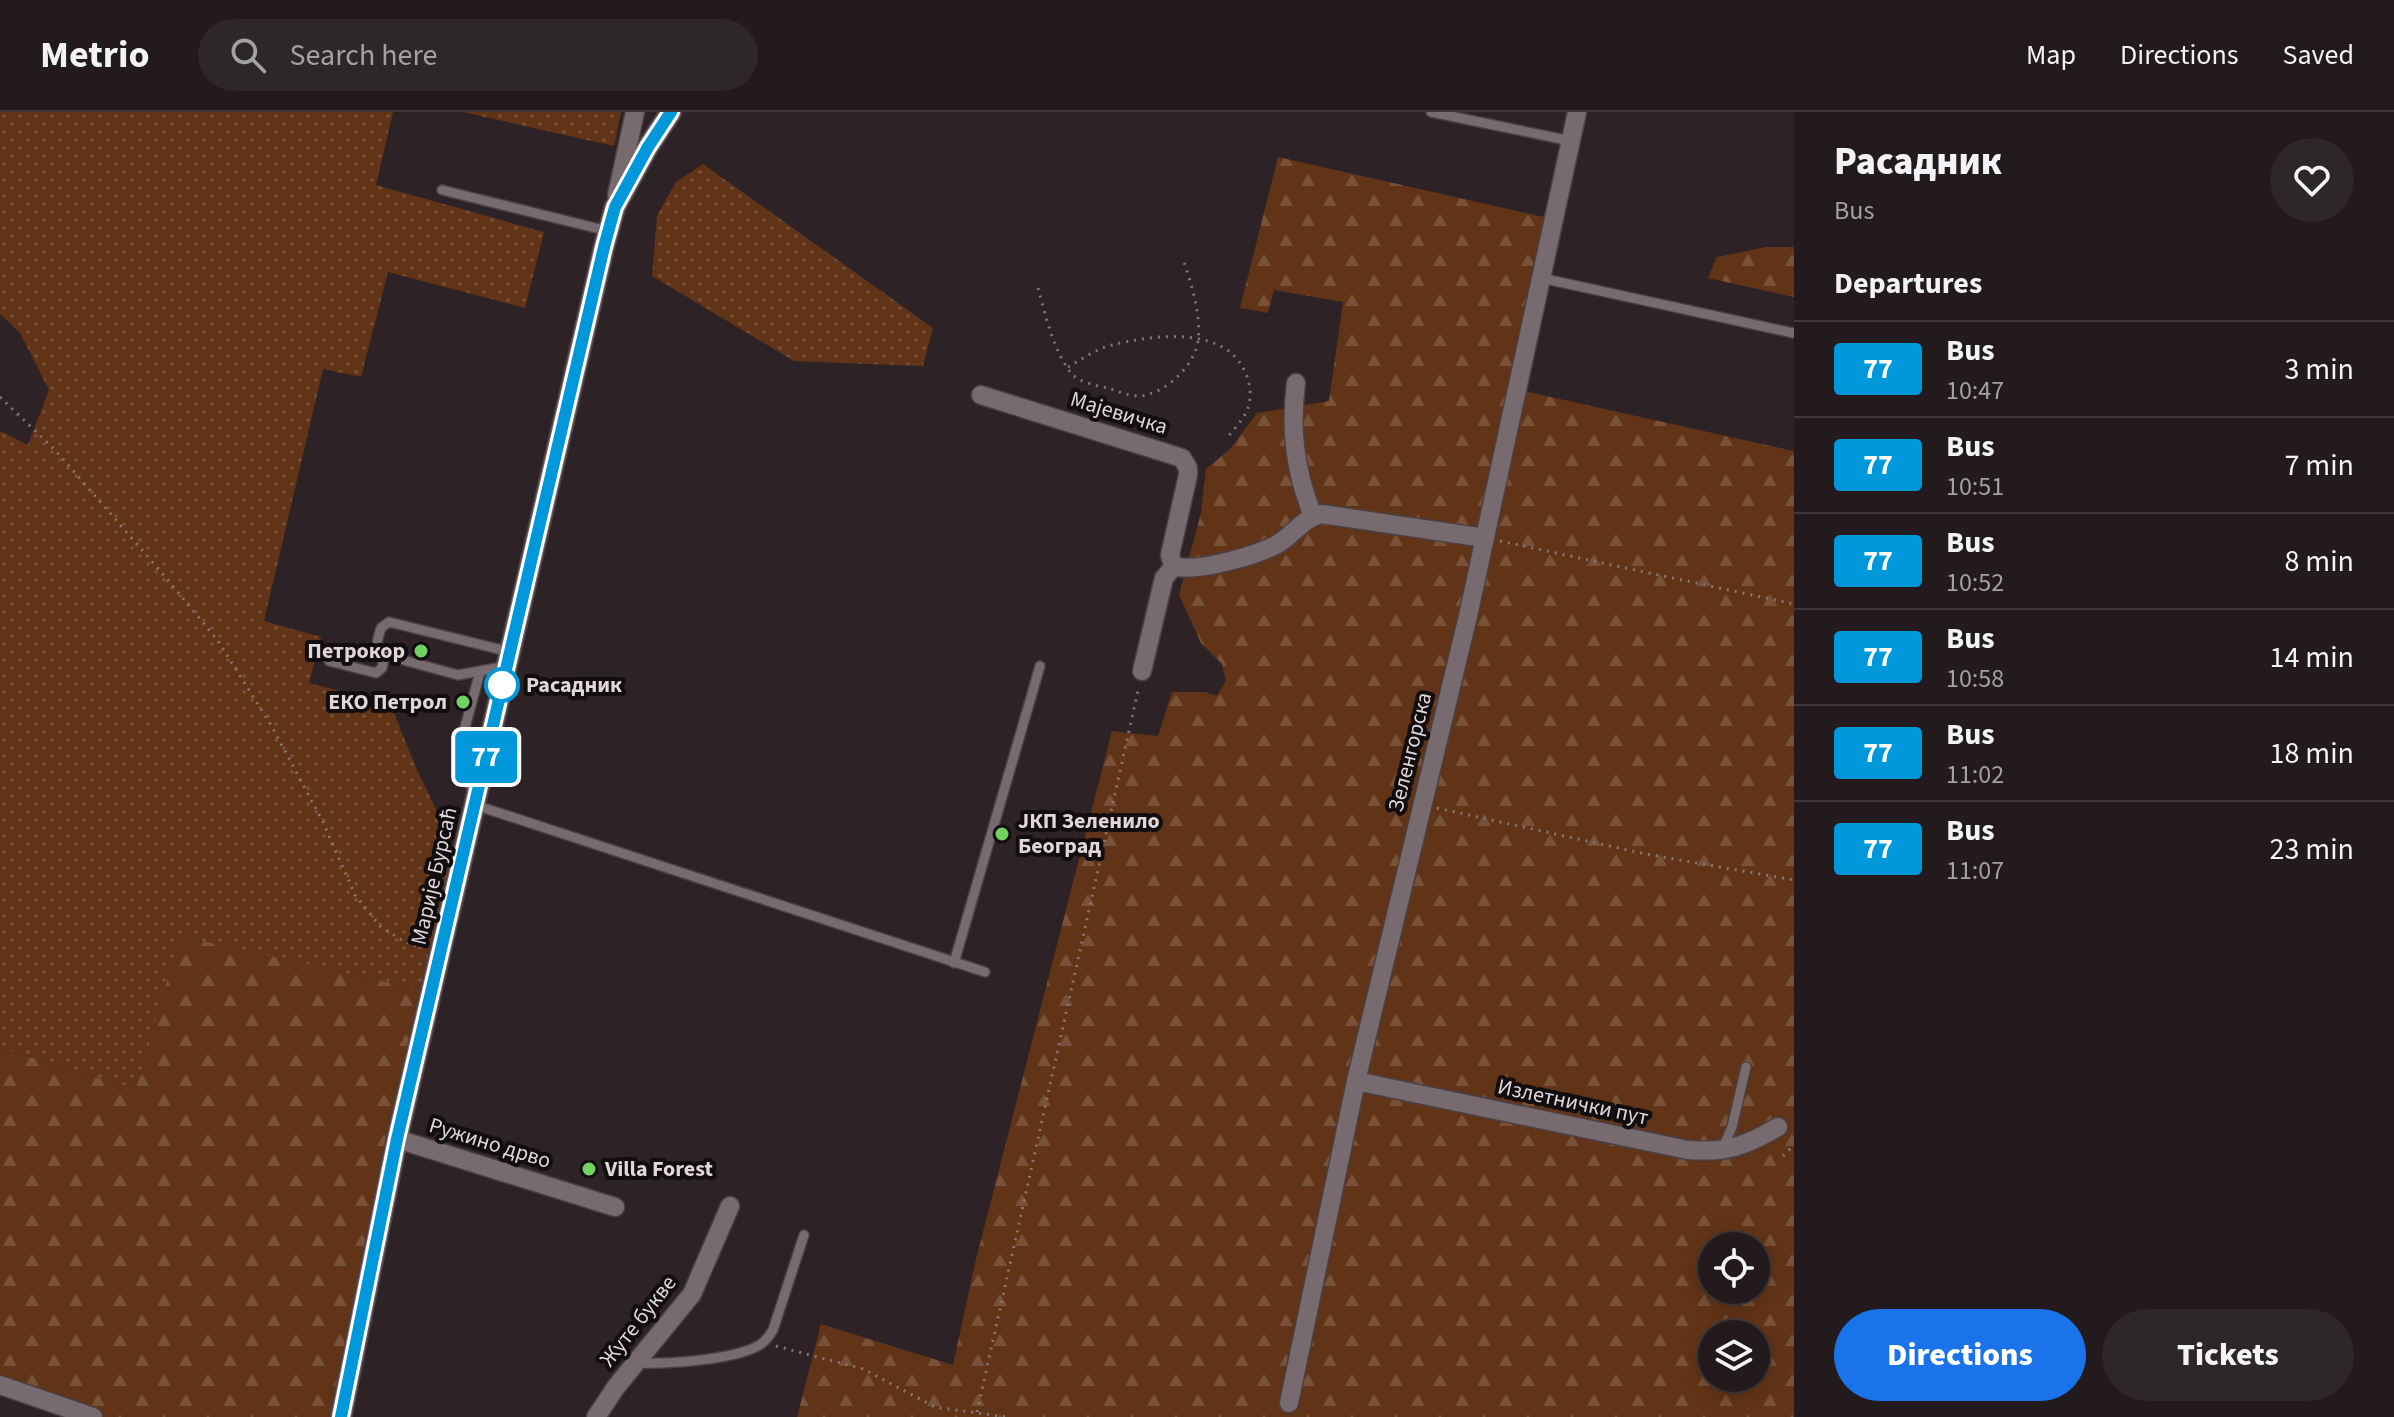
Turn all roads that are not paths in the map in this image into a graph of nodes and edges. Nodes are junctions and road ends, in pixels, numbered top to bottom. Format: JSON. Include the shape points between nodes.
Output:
{"nodes":[{"id":1,"x":635,"y":112,"type":"edge"},
{"id":2,"x":671,"y":112,"type":"edge"},
{"id":3,"x":1431,"y":112,"type":"edge"},
{"id":4,"x":1577,"y":112,"type":"edge"},
{"id":5,"x":1571,"y":141,"type":"junction"},
{"id":6,"x":442,"y":190,"type":"dead end"},
{"id":7,"x":615,"y":207,"type":"junction"},
{"id":8,"x":608,"y":231,"type":"junction"},
{"id":9,"x":1541,"y":278,"type":"junction"},
{"id":10,"x":1793,"y":333,"type":"edge"},
{"id":11,"x":1296,"y":383,"type":"dead end"},
{"id":12,"x":981,"y":395,"type":"dead end"},
{"id":13,"x":1313,"y":516,"type":"junction"},
{"id":14,"x":1485,"y":538,"type":"junction"},
{"id":15,"x":1175,"y":565,"type":"junction"},
{"id":16,"x":385,"y":655,"type":"junction"},
{"id":17,"x":508,"y":659,"type":"junction"},
{"id":18,"x":329,"y":661,"type":"dead end"},
{"id":19,"x":1040,"y":666,"type":"dead end"},
{"id":20,"x":1142,"y":671,"type":"road end"},
{"id":21,"x":480,"y":672,"type":"junction"},
{"id":22,"x":476,"y":800,"type":"junction"},
{"id":23,"x":954,"y":963,"type":"junction"},
{"id":24,"x":985,"y":972,"type":"dead end"},
{"id":25,"x":1746,"y":1067,"type":"dead end"},
{"id":26,"x":1356,"y":1081,"type":"junction"},
{"id":27,"x":1778,"y":1127,"type":"dead end"},
{"id":28,"x":397,"y":1139,"type":"junction"},
{"id":29,"x":1722,"y":1150,"type":"junction"},
{"id":30,"x":730,"y":1206,"type":"dead end"},
{"id":31,"x":615,"y":1207,"type":"dead end"},
{"id":32,"x":804,"y":1235,"type":"dead end"},
{"id":33,"x":636,"y":1363,"type":"junction"},
{"id":34,"x":0,"y":1385,"type":"edge"},
{"id":35,"x":1289,"y":1403,"type":"dead end"},
{"id":36,"x":93,"y":1417,"type":"edge"},
{"id":37,"x":341,"y":1417,"type":"edge"},
{"id":38,"x":596,"y":1417,"type":"edge"}],
"edges":[{"from":1,"to":7,"type":"street","name":"Марије Бурсаћ"},
{"from":2,"to":7,"type":"street","name":"Марије Бурсаћ"},
{"from":3,"to":5,"type":"lane"},
{"from":4,"to":5,"type":"street","name":"Зеленгорска"},
{"from":5,"to":9,"type":"street","name":"Зеленгорска"},
{"from":6,"to":8,"type":"lane"},
{"from":7,"to":8,"type":"street","name":"Марије Бурсаћ"},
{"from":8,"to":17,"type":"street","name":"Марије Бурсаћ"},
{"from":9,"to":10,"type":"lane"},
{"from":9,"to":14,"type":"street","name":"Зеленгорска"},
{"from":11,"to":13,"type":"street","via":[[1294,448]]},
{"from":12,"to":15,"type":"street","name":"Мајевичка","via":[[1182,458],[1188,468],[1170,555]]},
{"from":13,"to":14,"type":"street","via":[[1330,513]]},
{"from":13,"to":15,"type":"street","via":[[1276,545],[1250,555]]},
{"from":14,"to":26,"type":"street","name":"Зеленгорска"},
{"from":15,"to":20,"type":"street","name":"Мајевичка","via":[[1164,578]]},
{"from":16,"to":17,"type":"lane","via":[[377,644],[381,628],[389,622]]},
{"from":16,"to":18,"type":"lane","via":[[376,673]]},
{"from":16,"to":21,"type":"lane","via":[[458,675]]},
{"from":17,"to":21,"type":"lane"},
{"from":17,"to":22,"type":"street","name":"Марије Бурсаћ"},
{"from":19,"to":23,"type":"lane"},
{"from":21,"to":22,"type":"lane","via":[[457,767]]},
{"from":22,"to":23,"type":"lane"},
{"from":22,"to":28,"type":"street","name":"Марије Бурсаћ"},
{"from":23,"to":24,"type":"lane"},
{"from":25,"to":29,"type":"lane"},
{"from":26,"to":29,"type":"street","name":"Излетнички пут","via":[[1672,1147]]},
{"from":26,"to":35,"type":"street","name":"Зеленгорска"},
{"from":27,"to":29,"type":"street","name":"Излетнички пут","via":[[1744,1146]]},
{"from":28,"to":31,"type":"street","name":"Ружино дрво"},
{"from":28,"to":37,"type":"street","name":"Марије Бурсаћ"},
{"from":30,"to":33,"type":"street","name":"Жуте букве","via":[[692,1294]]},
{"from":32,"to":33,"type":"lane","via":[[765,1342],[738,1353]]},
{"from":33,"to":38,"type":"street","name":"Жуте букве"},
{"from":34,"to":36,"type":"street"}]}
